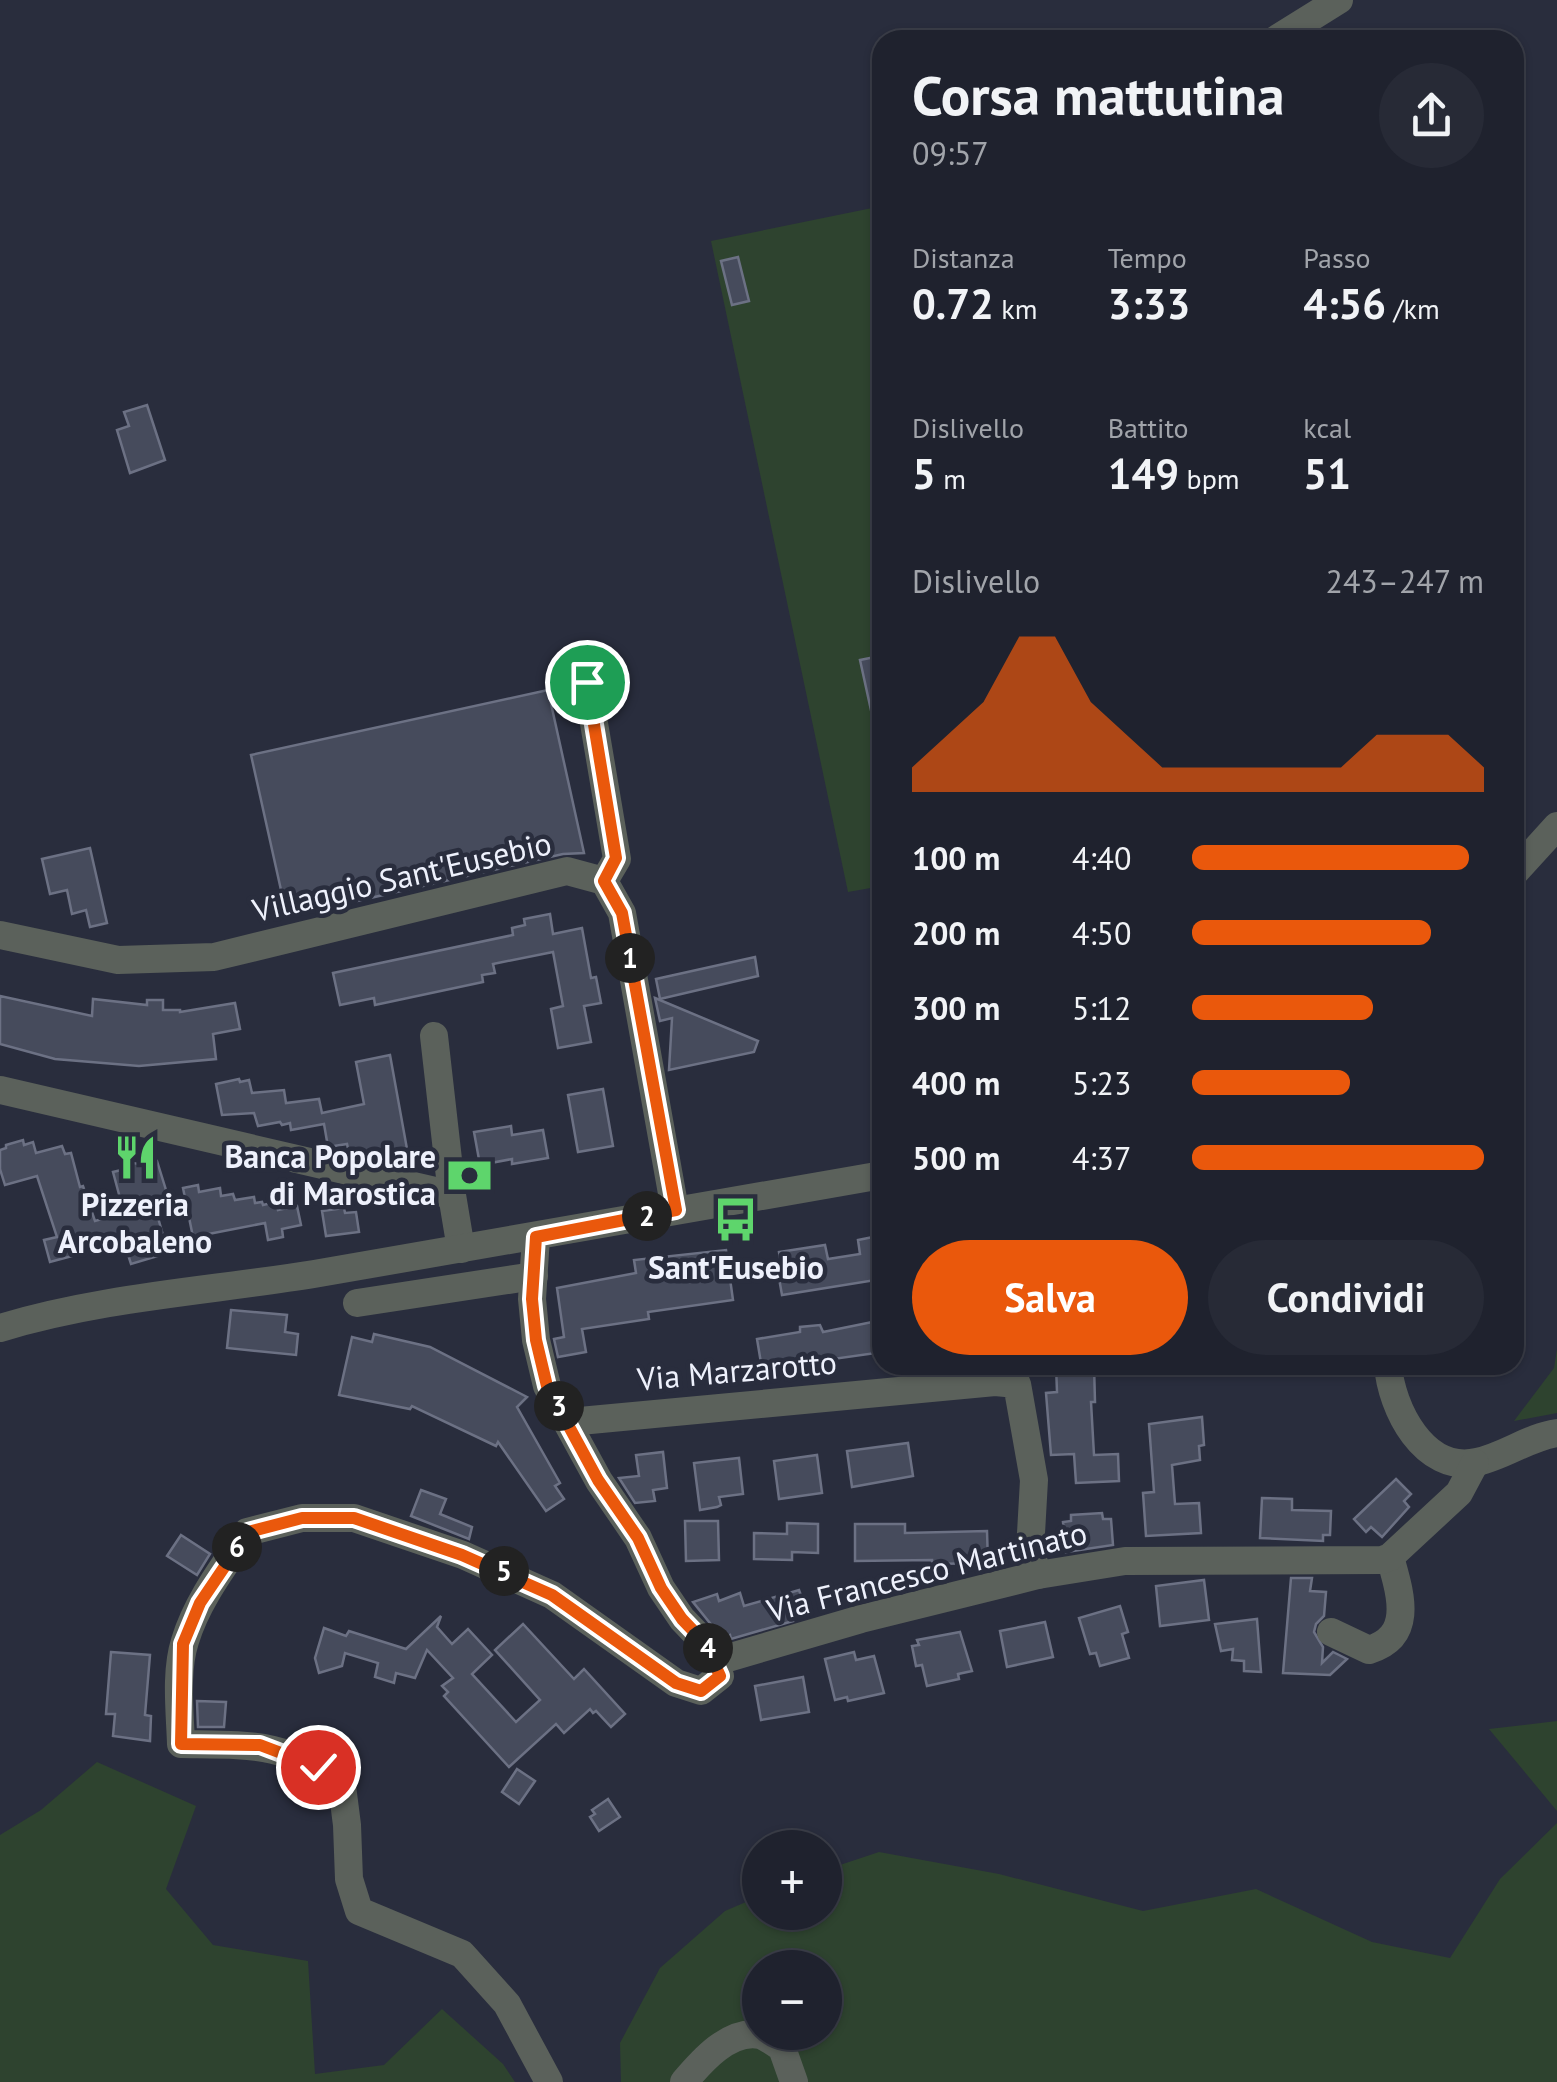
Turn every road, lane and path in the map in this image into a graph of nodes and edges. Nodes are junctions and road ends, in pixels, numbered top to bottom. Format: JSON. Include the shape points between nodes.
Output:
{"nodes":[{"id":1,"x":1339,"y":0,"type":"edge"},
{"id":2,"x":1291,"y":30,"type":"edge"},
{"id":3,"x":566,"y":664,"type":"dead end"},
{"id":4,"x":1557,"y":826,"type":"edge"},
{"id":5,"x":1524,"y":862,"type":"edge"},
{"id":6,"x":604,"y":881,"type":"junction"},
{"id":7,"x":0,"y":935,"type":"edge"},
{"id":8,"x":434,"y":1036,"type":"dead end"},
{"id":9,"x":0,"y":1090,"type":"edge"},
{"id":10,"x":872,"y":1177,"type":"edge"},
{"id":11,"x":452,"y":1194,"type":"junction"},
{"id":12,"x":676,"y":1210,"type":"junction"},
{"id":13,"x":536,"y":1237,"type":"junction"},
{"id":14,"x":461,"y":1249,"type":"junction"},
{"id":15,"x":534,"y":1276,"type":"junction"},
{"id":16,"x":357,"y":1304,"type":"dead end"},
{"id":17,"x":0,"y":1328,"type":"edge"},
{"id":18,"x":1390,"y":1375,"type":"edge"},
{"id":19,"x":568,"y":1422,"type":"junction"},
{"id":20,"x":1557,"y":1433,"type":"edge"},
{"id":21,"x":1474,"y":1463,"type":"junction"},
{"id":22,"x":1390,"y":1556,"type":"junction"},
{"id":23,"x":1038,"y":1575,"type":"junction"},
{"id":24,"x":1331,"y":1632,"type":"dead end"},
{"id":25,"x":714,"y":1662,"type":"junction"},
{"id":26,"x":549,"y":2082,"type":"edge"},
{"id":27,"x":684,"y":2082,"type":"edge"},
{"id":28,"x":794,"y":2082,"type":"edge"}],
"edges":[{"from":1,"to":2,"type":"street"},
{"from":3,"to":6,"type":"street","via":[[587,682],[616,858]]},
{"from":4,"to":5,"type":"street"},
{"from":6,"to":7,"type":"street","name":"Villaggio Sant'Eusebio","via":[[566,871],[214,957],[118,960]]},
{"from":6,"to":12,"type":"street","via":[[622,913]]},
{"from":8,"to":11,"type":"street"},
{"from":9,"to":11,"type":"street"},
{"from":10,"to":12,"type":"street"},
{"from":11,"to":14,"type":"street"},
{"from":12,"to":13,"type":"street"},
{"from":13,"to":14,"type":"street"},
{"from":13,"to":15,"type":"street"},
{"from":14,"to":17,"type":"street","via":[[123,1300]]},
{"from":15,"to":16,"type":"street"},
{"from":15,"to":19,"type":"street","via":[[536,1340],[547,1386]]},
{"from":18,"to":21,"type":"street","via":[[1414,1437],[1434,1454]]},
{"from":19,"to":23,"type":"street","name":"Via Marzarotto","via":[[1017,1384],[1034,1480],[1030,1551]]},
{"from":19,"to":25,"type":"street","via":[[661,1588]]},
{"from":20,"to":21,"type":"street"},
{"from":21,"to":22,"type":"street","via":[[1459,1493]]},
{"from":22,"to":23,"type":"street","name":"Via Francesco Martinato","via":[[1124,1561]]},
{"from":22,"to":24,"type":"street","via":[[1401,1608],[1396,1634],[1369,1650]]},
{"from":23,"to":25,"type":"street","name":"Via Francesco Martinato"},
{"from":25,"to":26,"type":"street","via":[[720,1676],[701,1691],[676,1683],[552,1595],[354,1518],[302,1518],[248,1532],[200,1603],[183,1644],[181,1744],[260,1745],[318,1767],[342,1786],[349,1879],[359,1910],[462,1954],[507,2004]]},
{"from":27,"to":28,"type":"street","via":[[728,2040],[759,2035],[782,2048]]}]}
